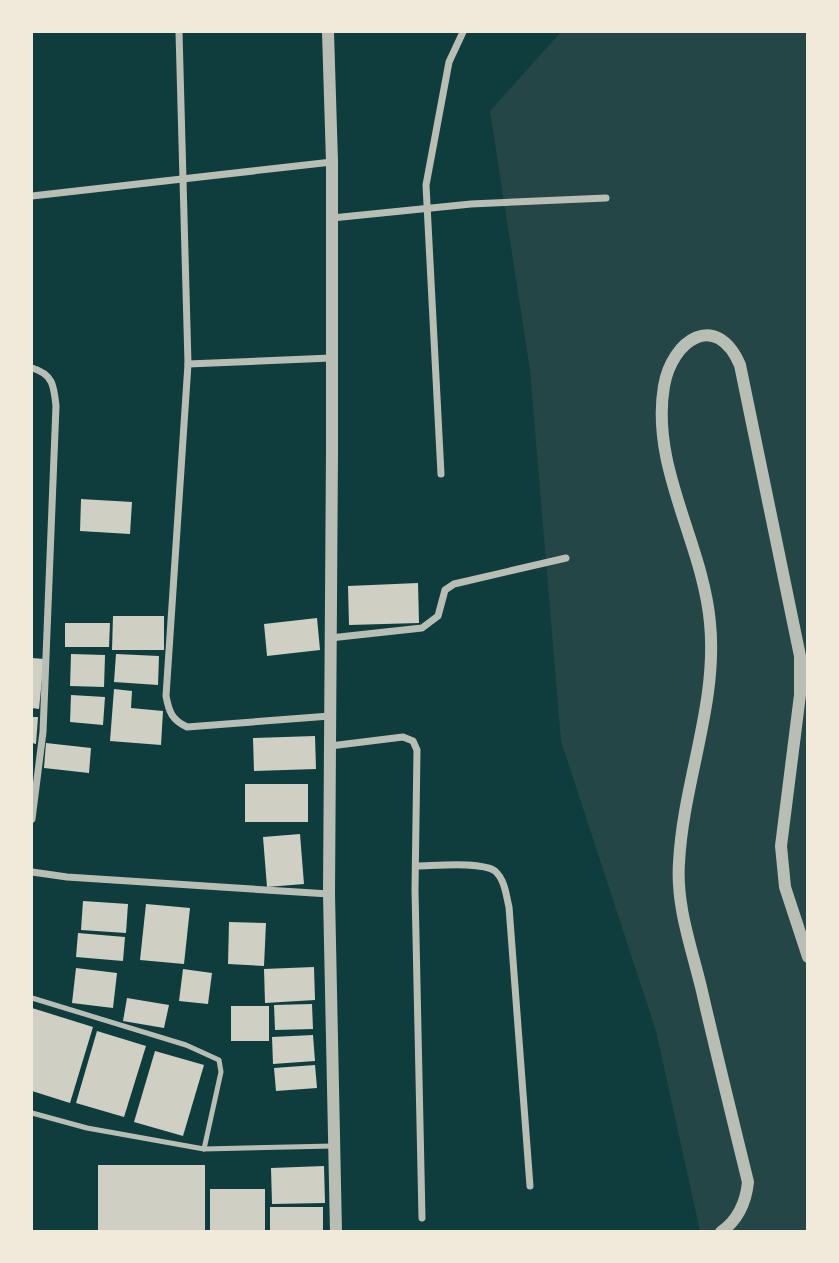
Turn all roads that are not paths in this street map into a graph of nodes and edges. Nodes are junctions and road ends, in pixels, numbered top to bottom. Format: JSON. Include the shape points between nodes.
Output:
{"nodes":[{"id":1,"x":179,"y":32,"type":"edge"},
{"id":2,"x":328,"y":32,"type":"edge"},
{"id":3,"x":463,"y":32,"type":"edge"},
{"id":4,"x":332,"y":162,"type":"junction"},
{"id":5,"x":182,"y":178,"type":"junction"},
{"id":6,"x":32,"y":197,"type":"edge"},
{"id":7,"x":607,"y":198,"type":"dead end"},
{"id":8,"x":426,"y":208,"type":"junction"},
{"id":9,"x":332,"y":218,"type":"junction"},
{"id":10,"x":331,"y":358,"type":"junction"},
{"id":11,"x":188,"y":364,"type":"junction"},
{"id":12,"x":32,"y":368,"type":"edge"},
{"id":13,"x":441,"y":474,"type":"dead end"},
{"id":14,"x":566,"y":558,"type":"dead end"},
{"id":15,"x":330,"y":638,"type":"junction"},
{"id":16,"x":330,"y":716,"type":"junction"},
{"id":17,"x":330,"y":746,"type":"junction"},
{"id":18,"x":32,"y":819,"type":"edge"},
{"id":19,"x":416,"y":866,"type":"junction"},
{"id":20,"x":32,"y":872,"type":"edge"},
{"id":21,"x":329,"y":894,"type":"junction"},
{"id":22,"x":807,"y":957,"type":"edge"},
{"id":23,"x":32,"y":998,"type":"edge"},
{"id":24,"x":32,"y":1113,"type":"edge"},
{"id":25,"x":336,"y":1146,"type":"junction"},
{"id":26,"x":204,"y":1149,"type":"junction"},
{"id":27,"x":530,"y":1186,"type":"dead end"},
{"id":28,"x":422,"y":1218,"type":"dead end"},
{"id":29,"x":336,"y":1231,"type":"edge"},
{"id":30,"x":721,"y":1231,"type":"edge"}],
"edges":[{"from":1,"to":5,"type":"street"},
{"from":2,"to":4,"type":"street"},
{"from":3,"to":8,"type":"street","via":[[449,62],[429,162]]},
{"from":4,"to":5,"type":"street"},
{"from":4,"to":9,"type":"street"},
{"from":5,"to":6,"type":"street"},
{"from":5,"to":11,"type":"street"},
{"from":7,"to":8,"type":"street"},
{"from":8,"to":9,"type":"street"},
{"from":8,"to":13,"type":"street"},
{"from":9,"to":10,"type":"street"},
{"from":10,"to":11,"type":"street"},
{"from":10,"to":15,"type":"street"},
{"from":11,"to":16,"type":"street","via":[[166,696],[169,711],[175,722],[187,727]]},
{"from":12,"to":18,"type":"street","via":[[53,381],[56,406],[43,732]]},
{"from":14,"to":15,"type":"street","via":[[453,584],[445,590],[438,616],[422,628]]},
{"from":15,"to":16,"type":"street"},
{"from":16,"to":17,"type":"street"},
{"from":17,"to":19,"type":"street","via":[[403,737],[413,741],[418,773]]},
{"from":17,"to":21,"type":"street"},
{"from":19,"to":27,"type":"street","via":[[482,867],[495,872],[505,885]]},
{"from":19,"to":28,"type":"street"},
{"from":20,"to":21,"type":"street"},
{"from":21,"to":25,"type":"street"},
{"from":22,"to":30,"type":"street","via":[[785,887],[781,846],[800,695],[792,606],[740,365],[733,347],[721,337],[700,335],[668,363],[663,440],[710,622],[709,686],[684,822],[679,899],[748,1182],[746,1200],[730,1226]]},
{"from":23,"to":26,"type":"lane","via":[[186,1045],[219,1060],[221,1072]]},
{"from":24,"to":26,"type":"lane"},
{"from":25,"to":26,"type":"lane"},
{"from":25,"to":29,"type":"street"}]}
